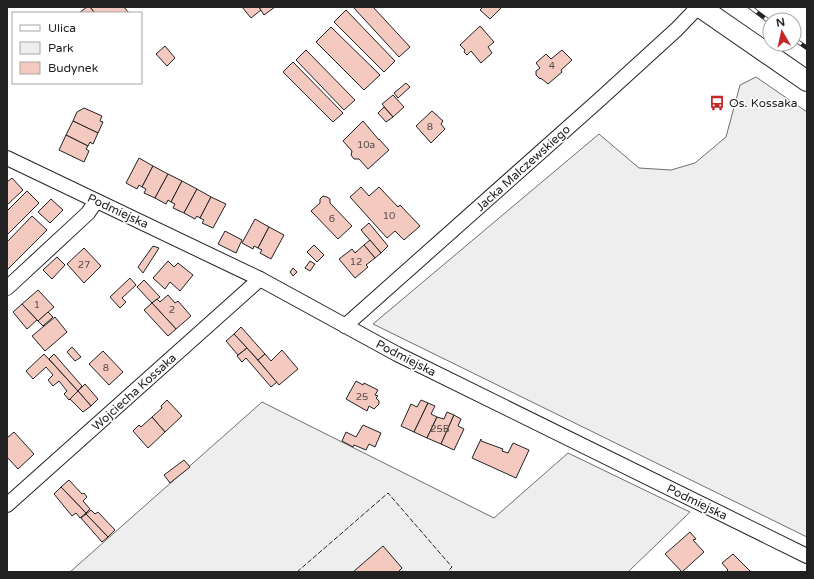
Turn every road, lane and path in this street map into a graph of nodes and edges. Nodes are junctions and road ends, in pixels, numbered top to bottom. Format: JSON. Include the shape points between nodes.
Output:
{"nodes":[{"id":1,"x":699,"y":7,"type":"edge"},
{"id":2,"x":807,"y":80,"type":"edge"},
{"id":3,"x":7,"y":158,"type":"edge"},
{"id":4,"x":96,"y":201,"type":"junction"},
{"id":5,"x":260,"y":279,"type":"junction"},
{"id":6,"x":7,"y":288,"type":"edge"},
{"id":7,"x":345,"y":326,"type":"junction"},
{"id":8,"x":7,"y":505,"type":"edge"},
{"id":9,"x":807,"y":556,"type":"edge"}],
"edges":[{"from":1,"to":2,"type":"street"},
{"from":1,"to":7,"type":"street","name":"Jacka Malczewskiego","via":[[598,101]]},
{"from":3,"to":4,"type":"street","name":"Podmiejska"},
{"from":4,"to":5,"type":"street","name":"Podmiejska"},
{"from":4,"to":6,"type":"street","via":[[88,214]]},
{"from":5,"to":7,"type":"street","name":"Podmiejska"},
{"from":5,"to":8,"type":"street","name":"Wojciecha Kossaka"},
{"from":7,"to":9,"type":"street","name":"Podmiejska"}]}
